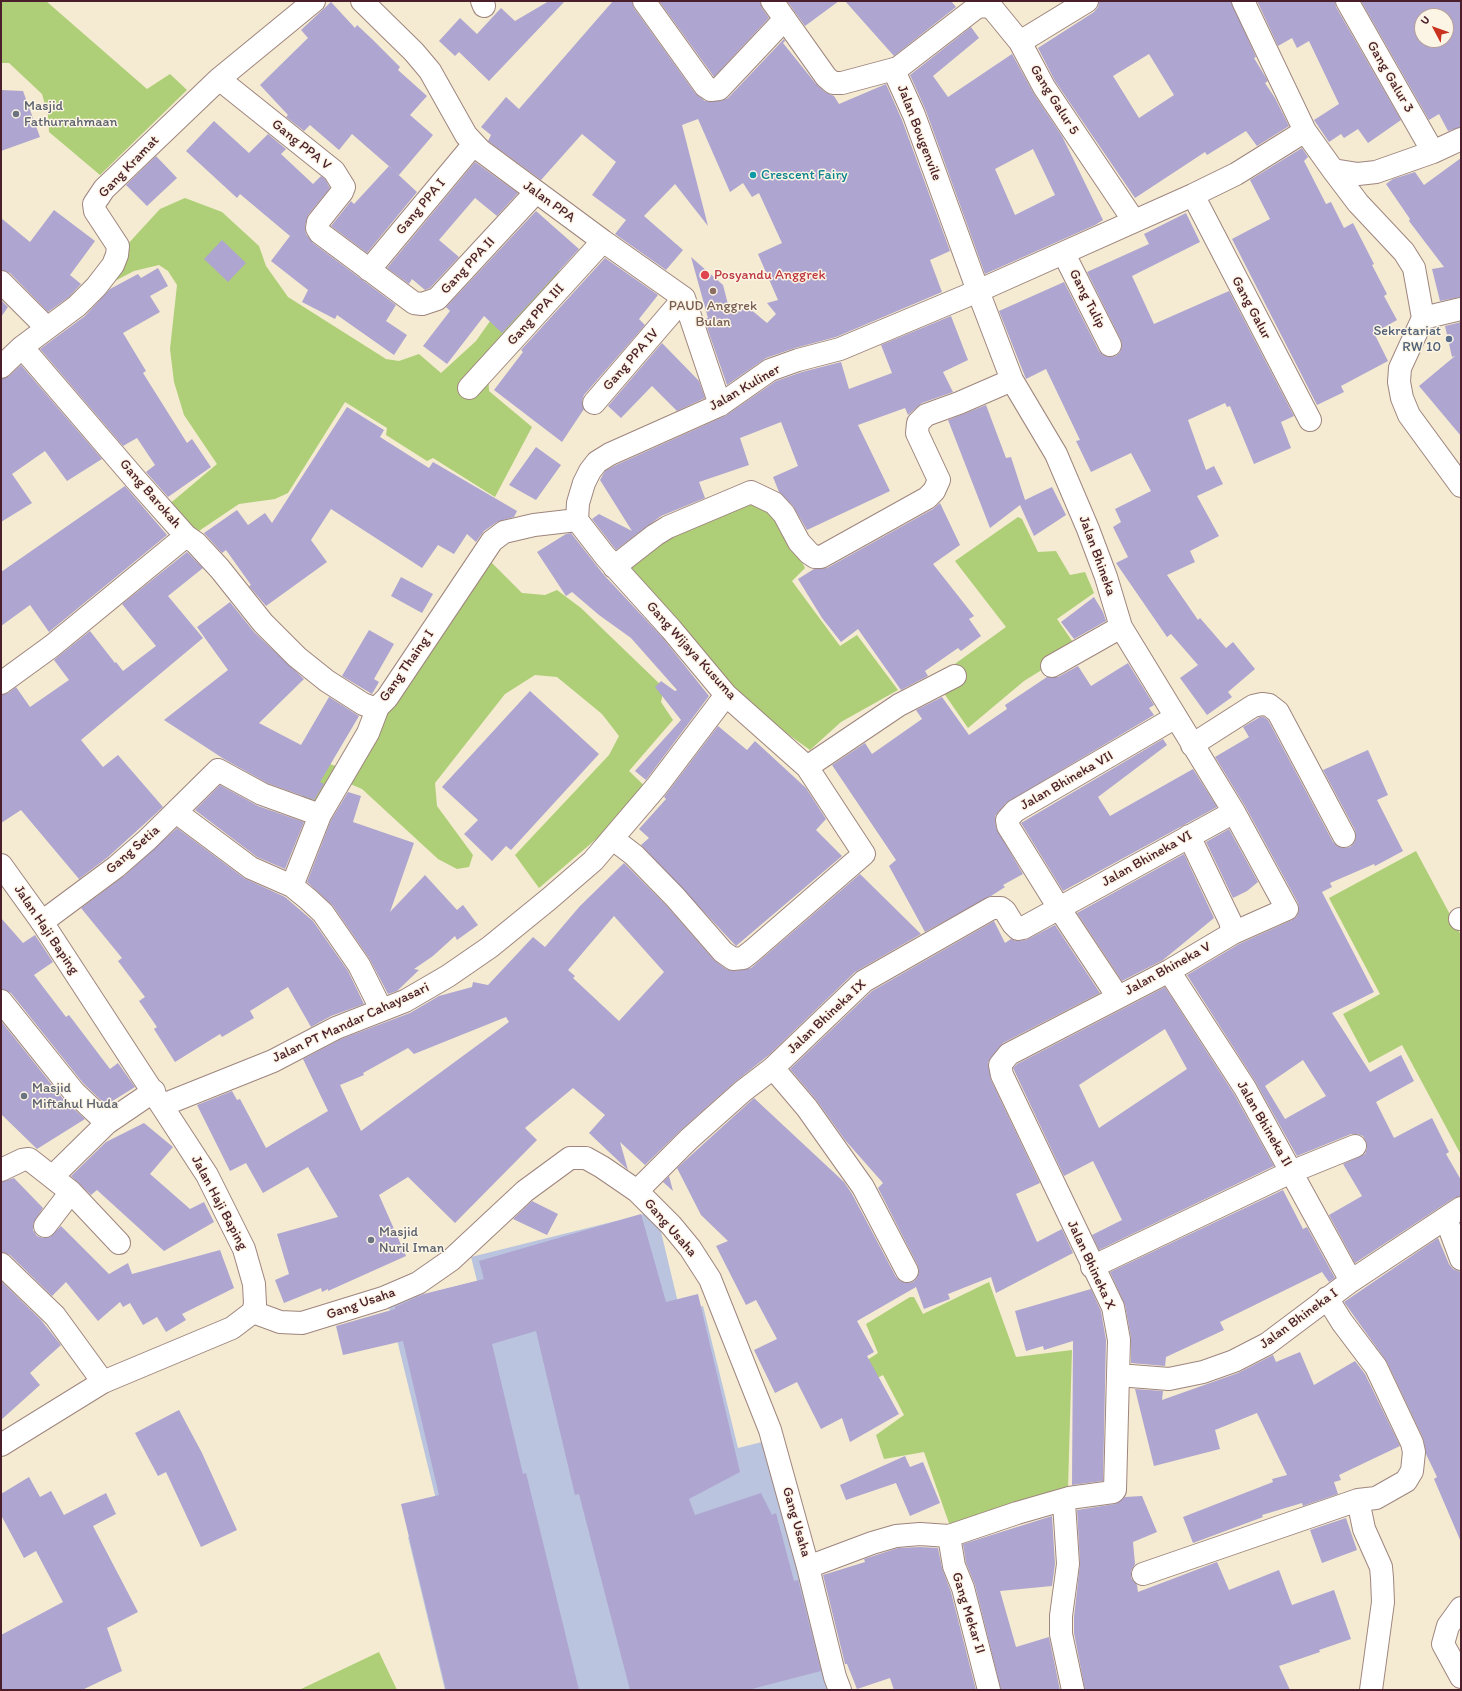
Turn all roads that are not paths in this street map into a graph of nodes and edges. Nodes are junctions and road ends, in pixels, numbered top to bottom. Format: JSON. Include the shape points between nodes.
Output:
{"nodes":[{"id":1,"x":314,"y":1,"type":"edge"},
{"id":2,"x":362,"y":1,"type":"edge"},
{"id":3,"x":644,"y":1,"type":"edge"},
{"id":4,"x":772,"y":1,"type":"edge"},
{"id":5,"x":1087,"y":1,"type":"edge"},
{"id":6,"x":1243,"y":1,"type":"edge"},
{"id":7,"x":1347,"y":1,"type":"edge"},
{"id":8,"x":971,"y":4,"type":"edge"},
{"id":9,"x":785,"y":19,"type":"junction"},
{"id":10,"x":1020,"y":42,"type":"junction"},
{"id":11,"x":898,"y":68,"type":"junction"},
{"id":12,"x":219,"y":79,"type":"junction"},
{"id":13,"x":1306,"y":131,"type":"junction"},
{"id":14,"x":1461,"y":139,"type":"edge"},
{"id":15,"x":474,"y":144,"type":"junction"},
{"id":16,"x":1433,"y":152,"type":"junction"},
{"id":17,"x":1332,"y":170,"type":"junction"},
{"id":18,"x":536,"y":192,"type":"junction"},
{"id":19,"x":1193,"y":195,"type":"junction"},
{"id":20,"x":1134,"y":221,"type":"junction"},
{"id":21,"x":603,"y":241,"type":"junction"},
{"id":22,"x":1064,"y":254,"type":"junction"},
{"id":23,"x":369,"y":270,"type":"junction"},
{"id":24,"x":1,"y":282,"type":"edge"},
{"id":25,"x":978,"y":292,"type":"junction"},
{"id":26,"x":684,"y":298,"type":"junction"},
{"id":27,"x":1461,"y":309,"type":"edge"},
{"id":28,"x":1423,"y":318,"type":"junction"},
{"id":29,"x":48,"y":328,"type":"junction"},
{"id":30,"x":1110,"y":345,"type":"dead end"},
{"id":31,"x":22,"y":347,"type":"junction"},
{"id":32,"x":1,"y":366,"type":"edge"},
{"id":33,"x":1012,"y":380,"type":"junction"},
{"id":34,"x":469,"y":388,"type":"dead end"},
{"id":35,"x":594,"y":403,"type":"dead end"},
{"id":36,"x":720,"y":405,"type":"junction"},
{"id":37,"x":1310,"y":420,"type":"dead end"},
{"id":38,"x":1461,"y":486,"type":"edge"},
{"id":39,"x":577,"y":520,"type":"junction"},
{"id":40,"x":186,"y":536,"type":"junction"},
{"id":41,"x":614,"y":567,"type":"junction"},
{"id":42,"x":1121,"y":627,"type":"junction"},
{"id":43,"x":1052,"y":666,"type":"dead end"},
{"id":44,"x":955,"y":676,"type":"dead end"},
{"id":45,"x":1,"y":682,"type":"edge"},
{"id":46,"x":726,"y":695,"type":"junction"},
{"id":47,"x":378,"y":707,"type":"junction"},
{"id":48,"x":1176,"y":717,"type":"junction"},
{"id":49,"x":1192,"y":744,"type":"junction"},
{"id":50,"x":807,"y":767,"type":"junction"},
{"id":51,"x":176,"y":812,"type":"junction"},
{"id":52,"x":1234,"y":812,"type":"junction"},
{"id":53,"x":320,"y":816,"type":"junction"},
{"id":54,"x":1189,"y":836,"type":"junction"},
{"id":55,"x":1344,"y":836,"type":"dead end"},
{"id":56,"x":613,"y":839,"type":"junction"},
{"id":57,"x":1,"y":865,"type":"edge"},
{"id":58,"x":292,"y":886,"type":"junction"},
{"id":59,"x":1059,"y":908,"type":"junction"},
{"id":60,"x":42,"y":922,"type":"junction"},
{"id":61,"x":1233,"y":933,"type":"junction"},
{"id":62,"x":1169,"y":971,"type":"junction"},
{"id":63,"x":1118,"y":997,"type":"junction"},
{"id":64,"x":1,"y":1001,"type":"edge"},
{"id":65,"x":381,"y":1009,"type":"junction"},
{"id":66,"x":9,"y":1025,"type":"edge"},
{"id":67,"x":1009,"y":1054,"type":"joint"},
{"id":68,"x":773,"y":1068,"type":"junction"},
{"id":69,"x":159,"y":1098,"type":"junction"},
{"id":70,"x":107,"y":1122,"type":"junction"},
{"id":71,"x":1355,"y":1146,"type":"dead end"},
{"id":72,"x":1,"y":1170,"type":"edge"},
{"id":73,"x":1291,"y":1172,"type":"junction"},
{"id":74,"x":52,"y":1177,"type":"junction"},
{"id":75,"x":637,"y":1191,"type":"junction"},
{"id":76,"x":71,"y":1192,"type":"junction"},
{"id":77,"x":1453,"y":1214,"type":"edge"},
{"id":78,"x":45,"y":1226,"type":"dead end"},
{"id":79,"x":119,"y":1243,"type":"dead end"},
{"id":80,"x":1461,"y":1259,"type":"edge"},
{"id":81,"x":1,"y":1264,"type":"edge"},
{"id":82,"x":1092,"y":1267,"type":"junction"},
{"id":83,"x":906,"y":1271,"type":"dead end"},
{"id":84,"x":1351,"y":1281,"type":"junction"},
{"id":85,"x":1327,"y":1298,"type":"junction"},
{"id":86,"x":253,"y":1312,"type":"junction"},
{"id":87,"x":1118,"y":1375,"type":"junction"},
{"id":88,"x":103,"y":1382,"type":"junction"},
{"id":89,"x":1,"y":1445,"type":"edge"},
{"id":90,"x":1066,"y":1500,"type":"junction"},
{"id":91,"x":1358,"y":1500,"type":"junction"},
{"id":92,"x":949,"y":1536,"type":"junction"},
{"id":93,"x":808,"y":1567,"type":"junction"},
{"id":94,"x":1143,"y":1574,"type":"dead end"},
{"id":95,"x":1461,"y":1608,"type":"edge"},
{"id":96,"x":1461,"y":1677,"type":"edge"},
{"id":97,"x":840,"y":1690,"type":"edge"},
{"id":98,"x":989,"y":1690,"type":"edge"},
{"id":99,"x":1073,"y":1690,"type":"edge"},
{"id":100,"x":1371,"y":1690,"type":"edge"}],
"edges":[{"from":1,"to":12,"type":"street","name":"Gang Kramat"},
{"from":2,"to":15,"type":"street","name":"Jalan PPA","via":[[430,71],[466,135]]},
{"from":3,"to":9,"type":"street","via":[[705,86],[711,90],[719,89]]},
{"from":4,"to":9,"type":"street"},
{"from":5,"to":10,"type":"street"},
{"from":6,"to":13,"type":"street"},
{"from":7,"to":16,"type":"street","name":"Gang Galur 3"},
{"from":8,"to":10,"type":"street","name":"Gang Galur 5","via":[[993,9]]},
{"from":8,"to":11,"type":"street","name":"Jalan Bougenvile"},
{"from":9,"to":11,"type":"street","via":[[833,83],[842,83]]},
{"from":10,"to":20,"type":"street","name":"Gang Galur 5","via":[[1044,87]]},
{"from":11,"to":25,"type":"street","name":"Jalan Bougenvile","via":[[896,75],[914,115]]},
{"from":12,"to":23,"type":"street","name":"Gang PPA V","via":[[334,171],[344,187],[318,222],[317,228],[320,233]]},
{"from":12,"to":29,"type":"street","name":"Gang Kramat","via":[[129,164],[98,198],[94,204],[95,211],[118,246],[117,255],[107,275],[96,287],[77,306]]},
{"from":13,"to":17,"type":"street"},
{"from":13,"to":19,"type":"street","via":[[1236,174]]},
{"from":14,"to":16,"type":"street"},
{"from":15,"to":18,"type":"street","name":"Jalan PPA"},
{"from":15,"to":23,"type":"street","name":"Gang PPA I"},
{"from":16,"to":17,"type":"street","via":[[1376,172],[1358,174]]},
{"from":17,"to":28,"type":"street","via":[[1358,203],[1404,252],[1414,268]]},
{"from":18,"to":21,"type":"street","name":"Jalan PPA"},
{"from":18,"to":23,"type":"street","name":"Gang PPA II","via":[[437,299],[422,304],[414,303]]},
{"from":19,"to":20,"type":"street"},
{"from":19,"to":37,"type":"street","name":"Gang Galur"},
{"from":20,"to":22,"type":"street"},
{"from":21,"to":26,"type":"street","name":"Jalan PPA"},
{"from":21,"to":34,"type":"street","name":"Gang PPA III"},
{"from":22,"to":25,"type":"street"},
{"from":22,"to":30,"type":"street","name":"Gang Tulip"},
{"from":24,"to":29,"type":"street"},
{"from":25,"to":33,"type":"street","name":"Jalan Bhineka"},
{"from":25,"to":36,"type":"street","name":"Jalan Kuliner","via":[[840,349],[770,370]]},
{"from":26,"to":35,"type":"street","name":"Gang PPA IV"},
{"from":26,"to":36,"type":"street"},
{"from":27,"to":28,"type":"street"},
{"from":28,"to":38,"type":"street","via":[[1400,368],[1402,398],[1409,415]]},
{"from":29,"to":31,"type":"street","name":"Gang Kramat"},
{"from":31,"to":32,"type":"street","name":"Gang Kramat"},
{"from":31,"to":40,"type":"street","name":"Gang Barokah"},
{"from":33,"to":41,"type":"street","via":[[926,415],[918,424],[917,433],[939,480],[934,491],[927,498],[821,557],[809,553],[774,503],[751,492],[668,527]]},
{"from":33,"to":42,"type":"street","name":"Jalan Bhineka","via":[[1056,454],[1088,529]]},
{"from":36,"to":39,"type":"street","name":"Jalan Kuliner","via":[[597,462],[584,483],[578,503]]},
{"from":39,"to":41,"type":"street","name":"Gang Wijaya Kusuma"},
{"from":39,"to":47,"type":"street","name":"Gang Thaing I","via":[[534,525],[504,532],[492,541],[387,698]]},
{"from":40,"to":45,"type":"street","name":"Gang Barokah","via":[[52,646]]},
{"from":40,"to":47,"type":"street","name":"Gang Thaing I","via":[[196,543],[263,623],[297,657],[363,704]]},
{"from":41,"to":46,"type":"street","name":"Gang Wijaya Kusuma","via":[[672,629]]},
{"from":42,"to":43,"type":"street"},
{"from":42,"to":48,"type":"street","name":"Jalan Bhineka"},
{"from":44,"to":50,"type":"street","via":[[899,705]]},
{"from":46,"to":50,"type":"street","name":"Gang Wijaya Kusuma"},
{"from":46,"to":56,"type":"street","name":"Jalan PT Mandar Cahayasari"},
{"from":47,"to":53,"type":"street","via":[[368,733]]},
{"from":48,"to":49,"type":"street","name":"Jalan Bhineka"},
{"from":48,"to":59,"type":"street","name":"Jalan Bhineka VII","via":[[1015,811],[1007,820],[1008,826]]},
{"from":49,"to":52,"type":"street","name":"Jalan Bhineka"},
{"from":49,"to":55,"type":"street","via":[[1253,706],[1269,705],[1278,712]]},
{"from":50,"to":56,"type":"street","name":"Gang Wijaya Kusuma","via":[[864,852],[863,855],[742,958],[733,959],[723,952],[675,897],[634,855]]},
{"from":51,"to":53,"type":"street","name":"Gang Setia","via":[[218,770],[262,794]]},
{"from":51,"to":58,"type":"street","via":[[251,868]]},
{"from":51,"to":60,"type":"street","name":"Gang Setia","via":[[116,867]]},
{"from":52,"to":54,"type":"street","name":"Jalan Bhineka VI"},
{"from":52,"to":61,"type":"street","name":"Jalan Bhineka V","via":[[1288,909]]},
{"from":53,"to":58,"type":"street"},
{"from":54,"to":59,"type":"street","name":"Jalan Bhineka VI"},
{"from":54,"to":61,"type":"street","via":[[1230,921]]},
{"from":56,"to":65,"type":"street","name":"Jalan PT Mandar Cahayasari","via":[[593,861],[490,947],[405,1001]]},
{"from":57,"to":60,"type":"street","name":"Jalan Haji Baping"},
{"from":58,"to":65,"type":"street","via":[[323,913],[359,965]]},
{"from":59,"to":63,"type":"street"},
{"from":59,"to":68,"type":"street","name":"Jalan Bhineka IX","via":[[1018,929],[1006,911],[992,908],[864,981]]},
{"from":60,"to":69,"type":"street","name":"Jalan Haji Baping"},
{"from":61,"to":62,"type":"street","name":"Jalan Bhineka V"},
{"from":62,"to":63,"type":"street","name":"Jalan Bhineka V"},
{"from":62,"to":73,"type":"street","name":"Jalan Bhineka II","via":[[1245,1088]]},
{"from":63,"to":67,"type":"street","name":"Jalan Bhineka V"},
{"from":64,"to":66,"type":"street"},
{"from":65,"to":69,"type":"street","name":"Jalan PT Mandar Cahayasari","via":[[336,1028],[272,1061]]},
{"from":66,"to":70,"type":"street"},
{"from":67,"to":82,"type":"street","name":"Jalan Bhineka X","via":[[1000,1064],[1002,1075]]},
{"from":68,"to":75,"type":"street","name":"Jalan Bhineka IX","via":[[689,1139]]},
{"from":68,"to":83,"type":"street","via":[[807,1108],[863,1187]]},
{"from":69,"to":70,"type":"street","name":"Jalan PT Mandar Cahayasari"},
{"from":69,"to":86,"type":"street","name":"Jalan Haji Baping","via":[[207,1175],[244,1249],[254,1284]]},
{"from":70,"to":74,"type":"street","name":"Jalan PT Mandar Cahayasari"},
{"from":71,"to":73,"type":"street"},
{"from":72,"to":74,"type":"street","via":[[28,1159]]},
{"from":73,"to":82,"type":"street"},
{"from":73,"to":84,"type":"street","name":"Jalan Bhineka II"},
{"from":74,"to":76,"type":"street"},
{"from":75,"to":86,"type":"street","name":"Gang Usaha","via":[[586,1158],[570,1158],[525,1191],[451,1260],[418,1283],[382,1298],[302,1323],[280,1322]]},
{"from":75,"to":93,"type":"street","name":"Gang Usaha","via":[[672,1225],[710,1279],[770,1430]]},
{"from":76,"to":78,"type":"street"},
{"from":76,"to":79,"type":"street"},
{"from":77,"to":80,"type":"street"},
{"from":77,"to":84,"type":"street","name":"Jalan Bhineka I"},
{"from":81,"to":88,"type":"street","via":[[55,1316]]},
{"from":82,"to":87,"type":"street","name":"Jalan Bhineka X","via":[[1113,1307],[1119,1340]]},
{"from":84,"to":85,"type":"street","name":"Jalan Bhineka I"},
{"from":85,"to":87,"type":"street","name":"Jalan Bhineka I","via":[[1268,1344],[1234,1361],[1203,1372],[1169,1379]]},
{"from":85,"to":91,"type":"street","via":[[1376,1367],[1412,1442],[1414,1452],[1412,1471],[1406,1481],[1376,1498]]},
{"from":86,"to":88,"type":"street","via":[[240,1324],[223,1333]]},
{"from":87,"to":90,"type":"street","name":"Jalan Bhineka X","via":[[1115,1490],[1111,1493]]},
{"from":88,"to":89,"type":"street"},
{"from":90,"to":92,"type":"street"},
{"from":90,"to":99,"type":"street","via":[[1064,1502],[1068,1564],[1061,1616]]},
{"from":91,"to":94,"type":"street"},
{"from":91,"to":100,"type":"street","via":[[1364,1529],[1381,1567],[1382,1578],[1383,1602]]},
{"from":92,"to":93,"type":"street","via":[[896,1536]]},
{"from":92,"to":98,"type":"street","name":"Gang Mekar II","via":[[954,1566],[963,1588]]},
{"from":93,"to":97,"type":"street","name":"Gang Usaha"},
{"from":95,"to":96,"type":"street","via":[[1448,1626],[1443,1644]]}]}
